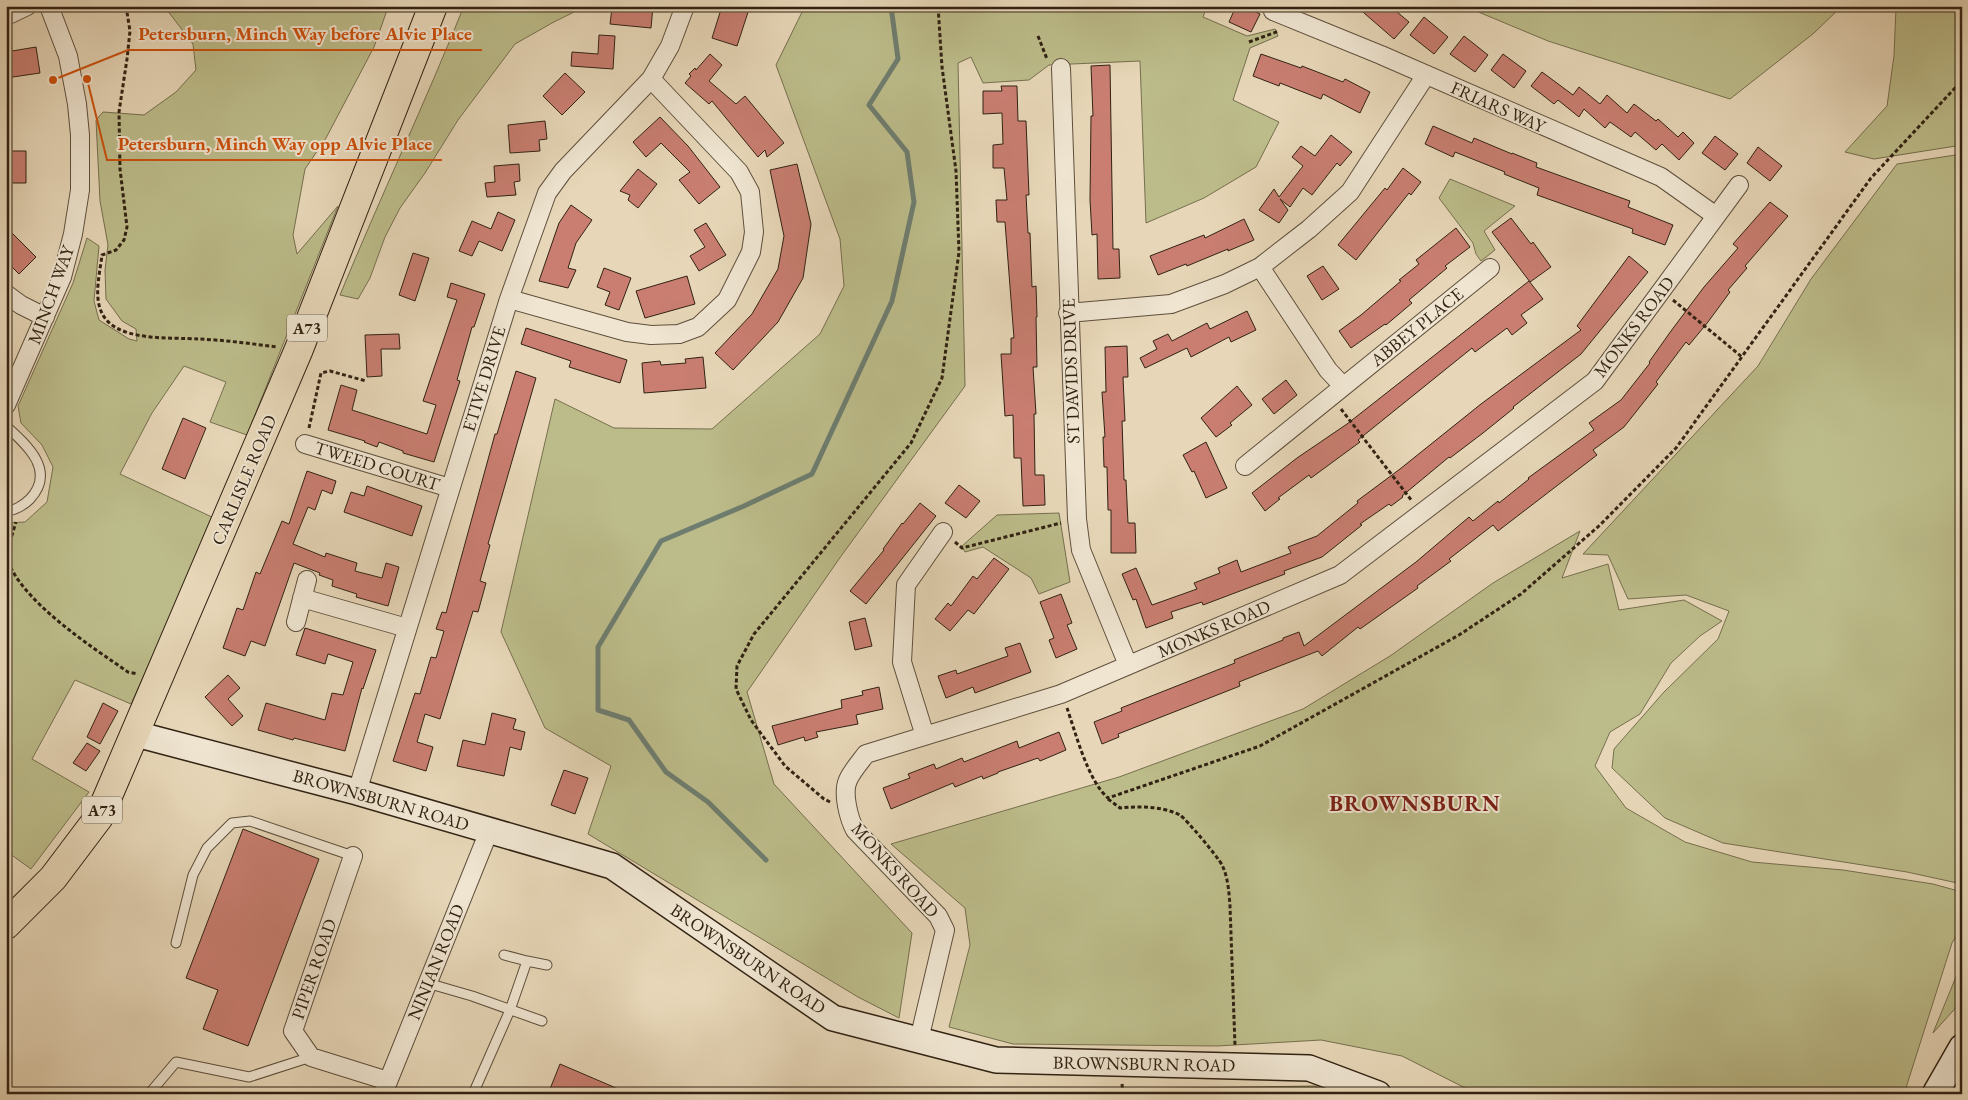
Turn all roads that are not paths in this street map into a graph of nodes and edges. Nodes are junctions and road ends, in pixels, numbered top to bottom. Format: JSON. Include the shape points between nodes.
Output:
{"nodes":[{"id":1,"x":27,"y":6,"type":"edge"},
{"id":2,"x":49,"y":6,"type":"edge"},
{"id":3,"x":432,"y":6,"type":"edge"},
{"id":4,"x":685,"y":6,"type":"edge"},
{"id":5,"x":1273,"y":11,"type":"dead end"},
{"id":6,"x":6,"y":16,"type":"edge"},
{"id":7,"x":1061,"y":68,"type":"dead end"},
{"id":8,"x":1426,"y":75,"type":"junction"},
{"id":9,"x":651,"y":79,"type":"junction"},
{"id":10,"x":1739,"y":185,"type":"dead end"},
{"id":11,"x":1716,"y":216,"type":"junction"},
{"id":12,"x":1260,"y":267,"type":"junction"},
{"id":13,"x":1490,"y":268,"type":"dead end"},
{"id":14,"x":6,"y":294,"type":"edge"},
{"id":15,"x":509,"y":299,"type":"junction"},
{"id":16,"x":1068,"y":313,"type":"junction"},
{"id":17,"x":46,"y":317,"type":"junction"},
{"id":18,"x":1337,"y":391,"type":"junction"},
{"id":19,"x":6,"y":405,"type":"edge"},
{"id":20,"x":6,"y":426,"type":"edge"},
{"id":21,"x":305,"y":444,"type":"road end"},
{"id":22,"x":1245,"y":466,"type":"dead end"},
{"id":23,"x":450,"y":488,"type":"junction"},
{"id":24,"x":6,"y":511,"type":"edge"},
{"id":25,"x":944,"y":532,"type":"road end"},
{"id":26,"x":307,"y":580,"type":"dead end"},
{"id":27,"x":302,"y":598,"type":"junction"},
{"id":28,"x":296,"y":622,"type":"dead end"},
{"id":29,"x":407,"y":628,"type":"junction"},
{"id":30,"x":1128,"y":665,"type":"junction"},
{"id":31,"x":136,"y":734,"type":"junction"},
{"id":32,"x":925,"y":736,"type":"junction"},
{"id":33,"x":356,"y":792,"type":"junction"},
{"id":34,"x":489,"y":831,"type":"junction"},
{"id":35,"x":353,"y":856,"type":"joint"},
{"id":36,"x":6,"y":925,"type":"edge"},
{"id":37,"x":176,"y":943,"type":"dead end"},
{"id":38,"x":504,"y":955,"type":"dead end"},
{"id":39,"x":527,"y":961,"type":"junction"},
{"id":40,"x":547,"y":965,"type":"dead end"},
{"id":41,"x":427,"y":983,"type":"junction"},
{"id":42,"x":510,"y":1010,"type":"junction"},
{"id":43,"x":542,"y":1021,"type":"dead end"},
{"id":44,"x":919,"y":1040,"type":"junction"},
{"id":45,"x":1962,"y":1047,"type":"edge"},
{"id":46,"x":311,"y":1057,"type":"junction"},
{"id":47,"x":386,"y":1087,"type":"edge"},
{"id":48,"x":149,"y":1094,"type":"edge"},
{"id":49,"x":473,"y":1094,"type":"edge"},
{"id":50,"x":1378,"y":1094,"type":"edge"},
{"id":51,"x":1935,"y":1094,"type":"edge"}],
"edges":[{"from":1,"to":6,"type":"street"},
{"from":2,"to":17,"type":"street","name":"MINCH WAY","via":[[68,56],[77,104],[80,190],[74,234]]},
{"from":3,"to":31,"type":"main road","name":"CARLISLE ROAD","number":"A73","via":[[299,348]]},
{"from":4,"to":9,"type":"street","name":"ETIVE DRIVE","via":[[670,46]]},
{"from":5,"to":8,"type":"street","name":"FRIARS WAY"},
{"from":7,"to":16,"type":"street","name":"ST DAVIDS DRIVE"},
{"from":8,"to":11,"type":"street","name":"FRIARS WAY","via":[[1661,177]]},
{"from":8,"to":12,"type":"street","via":[[1350,192]]},
{"from":9,"to":15,"type":"street","name":"ETIVE DRIVE","via":[[563,171],[548,193]]},
{"from":9,"to":15,"type":"street","via":[[739,172],[750,192],[754,232],[751,252],[727,300],[698,327],[679,334],[651,335],[627,332]]},
{"from":10,"to":11,"type":"street","name":"MONKS ROAD"},
{"from":11,"to":30,"type":"street","name":"MONKS ROAD","via":[[1595,381],[1340,575]]},
{"from":12,"to":16,"type":"street","via":[[1171,304]]},
{"from":12,"to":18,"type":"street","via":[[1328,370]]},
{"from":13,"to":18,"type":"street","name":"ABBEY PLACE"},
{"from":14,"to":17,"type":"street"},
{"from":15,"to":23,"type":"street","name":"ETIVE DRIVE"},
{"from":16,"to":30,"type":"street","name":"ST DAVIDS DRIVE","via":[[1080,550]]},
{"from":17,"to":19,"type":"street","name":"MINCH WAY"},
{"from":18,"to":22,"type":"street","name":"ABBEY PLACE"},
{"from":20,"to":24,"type":"lane","via":[[24,442],[42,473],[38,490],[26,503]]},
{"from":21,"to":23,"type":"street","name":"TWEED COURT"},
{"from":23,"to":29,"type":"street","name":"ETIVE DRIVE"},
{"from":25,"to":32,"type":"street","via":[[906,585],[902,662]]},
{"from":26,"to":27,"type":"street"},
{"from":27,"to":28,"type":"street"},
{"from":27,"to":29,"type":"street"},
{"from":29,"to":33,"type":"street","name":"ETIVE DRIVE"},
{"from":30,"to":32,"type":"street","name":"MONKS ROAD","via":[[1061,694]]},
{"from":31,"to":33,"type":"main road","name":"BROWNSBURN ROAD"},
{"from":31,"to":36,"type":"main road","name":"CARLISLE ROAD","number":"A73","via":[[100,817],[53,878]]},
{"from":32,"to":44,"type":"street","name":"MONKS ROAD","via":[[866,754],[847,782],[846,802],[849,820],[855,830],[938,916],[945,930]]},
{"from":33,"to":34,"type":"main road","name":"BROWNSBURN ROAD"},
{"from":34,"to":41,"type":"street","name":"NINIAN ROAD"},
{"from":34,"to":44,"type":"main road","name":"BROWNSBURN ROAD","via":[[612,866],[833,1018]]},
{"from":35,"to":37,"type":"lane","via":[[250,821],[232,823],[207,848],[194,875]]},
{"from":35,"to":46,"type":"street","name":"PIPER ROAD","via":[[292,1032]]},
{"from":38,"to":39,"type":"lane"},
{"from":39,"to":40,"type":"lane"},
{"from":39,"to":42,"type":"lane"},
{"from":41,"to":42,"type":"lane"},
{"from":41,"to":47,"type":"street","name":"NINIAN ROAD"},
{"from":42,"to":43,"type":"lane"},
{"from":42,"to":49,"type":"lane"},
{"from":44,"to":50,"type":"main road","name":"BROWNSBURN ROAD","via":[[996,1060],[1309,1068]]},
{"from":45,"to":51,"type":"main road"},
{"from":46,"to":47,"type":"street"},
{"from":46,"to":48,"type":"lane","via":[[249,1077],[176,1062]]}]}
